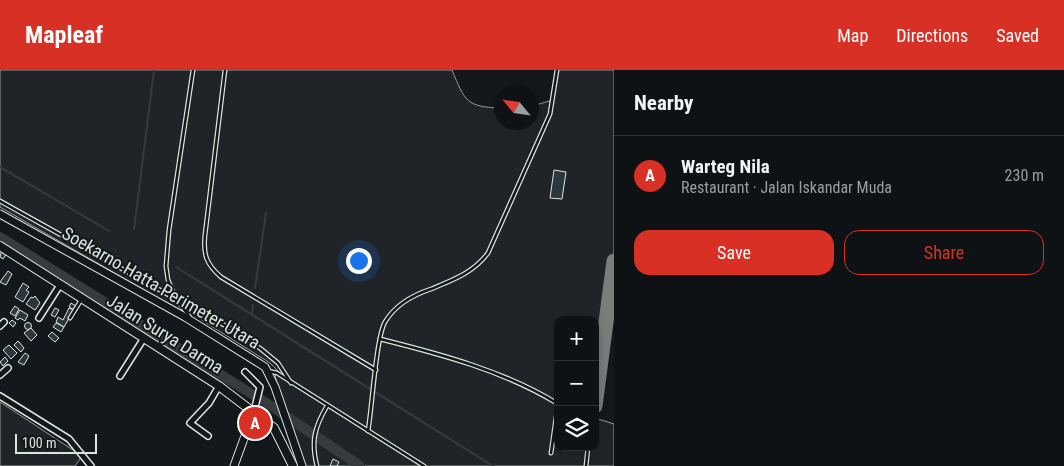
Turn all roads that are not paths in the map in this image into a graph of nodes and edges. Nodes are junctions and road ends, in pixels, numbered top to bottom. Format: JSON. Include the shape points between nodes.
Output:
{"nodes":[{"id":1,"x":193,"y":70,"type":"edge"},
{"id":2,"x":225,"y":70,"type":"edge"},
{"id":3,"x":557,"y":70,"type":"edge"},
{"id":4,"x":0,"y":201,"type":"edge"},
{"id":5,"x":0,"y":214,"type":"edge"},
{"id":6,"x":0,"y":246,"type":"edge"},
{"id":7,"x":60,"y":285,"type":"junction"},
{"id":8,"x":82,"y":299,"type":"junction"},
{"id":9,"x":176,"y":299,"type":"junction"},
{"id":10,"x":39,"y":318,"type":"dead end"},
{"id":11,"x":70,"y":318,"type":"dead end"},
{"id":12,"x":192,"y":321,"type":"junction"},
{"id":13,"x":144,"y":338,"type":"junction"},
{"id":14,"x":380,"y":339,"type":"junction"},
{"id":15,"x":8,"y":368,"type":"dead end"},
{"id":16,"x":376,"y":370,"type":"junction"},
{"id":17,"x":268,"y":371,"type":"junction"},
{"id":18,"x":245,"y":372,"type":"dead end"},
{"id":19,"x":0,"y":375,"type":"edge"},
{"id":20,"x":120,"y":376,"type":"dead end"},
{"id":21,"x":291,"y":383,"type":"junction"},
{"id":22,"x":219,"y":386,"type":"junction"},
{"id":23,"x":0,"y":396,"type":"edge"},
{"id":24,"x":554,"y":402,"type":"edge"},
{"id":25,"x":327,"y":406,"type":"junction"},
{"id":26,"x":558,"y":406,"type":"edge"},
{"id":27,"x":255,"y":407,"type":"junction"},
{"id":28,"x":368,"y":432,"type":"junction"},
{"id":29,"x":208,"y":436,"type":"dead end"},
{"id":30,"x":588,"y":451,"type":"edge"},
{"id":31,"x":551,"y":453,"type":"dead end"},
{"id":32,"x":91,"y":466,"type":"edge"},
{"id":33,"x":234,"y":466,"type":"edge"},
{"id":34,"x":293,"y":466,"type":"edge"},
{"id":35,"x":302,"y":466,"type":"edge"},
{"id":36,"x":316,"y":466,"type":"edge"},
{"id":37,"x":424,"y":466,"type":"edge"},
{"id":38,"x":586,"y":466,"type":"edge"}],
"edges":[{"from":1,"to":9,"type":"lane","via":[[167,251],[168,280]]},
{"from":2,"to":16,"type":"lane","via":[[204,256],[221,277]]},
{"from":3,"to":14,"type":"lane","via":[[549,119],[488,254],[472,271],[410,298],[397,308],[385,321]]},
{"from":4,"to":9,"type":"lane"},
{"from":5,"to":12,"type":"main road","name":"Soekarno Hatta Perimeter Utara"},
{"from":6,"to":7,"type":"main road","name":"Jalan Surya Darma"},
{"from":7,"to":8,"type":"main road","name":"Jalan Surya Darma"},
{"from":7,"to":10,"type":"street"},
{"from":8,"to":11,"type":"lane"},
{"from":8,"to":13,"type":"main road","name":"Jalan Surya Darma"},
{"from":9,"to":12,"type":"lane"},
{"from":9,"to":21,"type":"lane","via":[[261,349],[278,363]]},
{"from":12,"to":17,"type":"main road","name":"Soekarno Hatta Perimeter Utara","via":[[258,361]]},
{"from":13,"to":20,"type":"street"},
{"from":13,"to":22,"type":"main road","name":"Jalan Surya Darma"},
{"from":14,"to":16,"type":"lane"},
{"from":14,"to":24,"type":"lane","via":[[486,372]]},
{"from":15,"to":19,"type":"street"},
{"from":16,"to":28,"type":"lane"},
{"from":17,"to":21,"type":"lane"},
{"from":17,"to":35,"type":"main road","name":"Soekarno Hatta Perimeter Utara"},
{"from":18,"to":27,"type":"street","via":[[258,383]]},
{"from":21,"to":25,"type":"lane"},
{"from":22,"to":27,"type":"main road","name":"Jalan Surya Darma"},
{"from":22,"to":29,"type":"street","via":[[209,403],[190,423]]},
{"from":23,"to":32,"type":"street","via":[[69,440]]},
{"from":25,"to":28,"type":"lane"},
{"from":25,"to":36,"type":"lane","via":[[313,441]]},
{"from":26,"to":31,"type":"lane"},
{"from":27,"to":33,"type":"main road"},
{"from":27,"to":34,"type":"main road","name":"Jalan Surya Darma","via":[[279,434]]},
{"from":28,"to":37,"type":"lane"},
{"from":30,"to":38,"type":"lane"}]}
